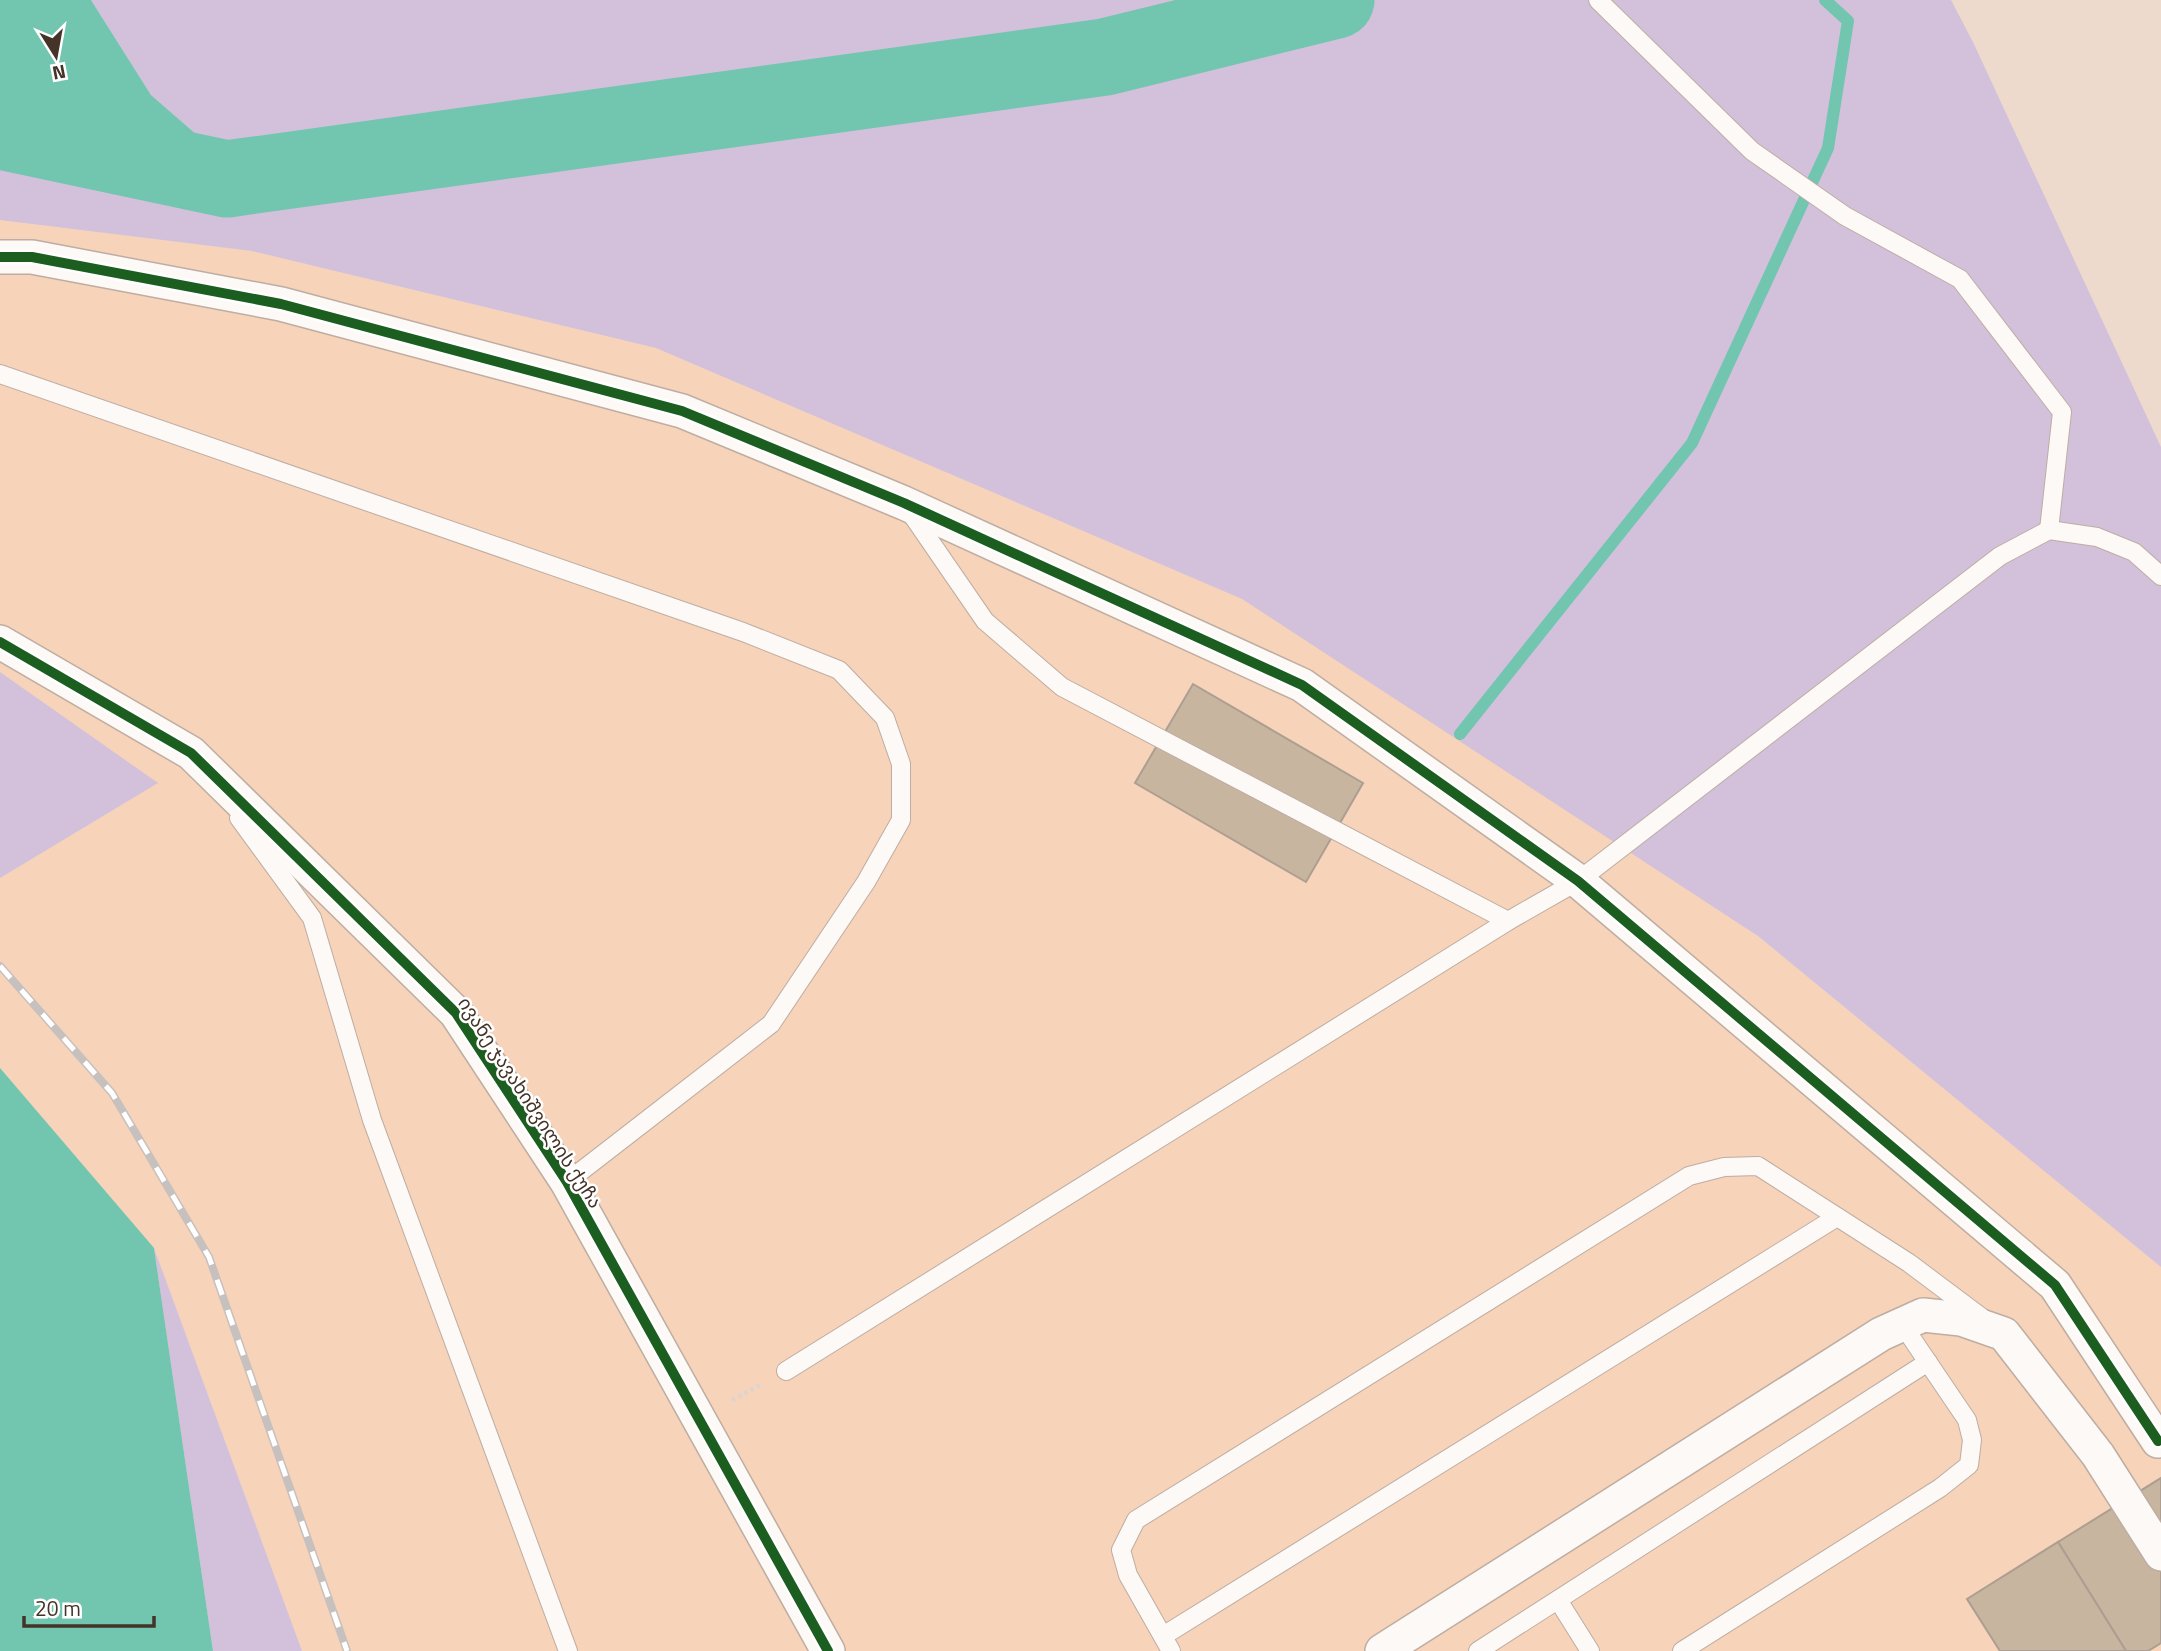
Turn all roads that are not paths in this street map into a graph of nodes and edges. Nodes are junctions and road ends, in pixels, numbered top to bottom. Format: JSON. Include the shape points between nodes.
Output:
{"nodes":[{"id":1,"x":1600,"y":2,"type":"edge"},
{"id":2,"x":0,"y":257,"type":"edge"},
{"id":3,"x":0,"y":374,"type":"edge"},
{"id":4,"x":904,"y":503,"type":"junction"},
{"id":5,"x":2049,"y":530,"type":"junction"},
{"id":6,"x":2161,"y":576,"type":"edge"},
{"id":7,"x":0,"y":642,"type":"edge"},
{"id":8,"x":191,"y":753,"type":"junction"},
{"id":9,"x":1578,"y":881,"type":"junction"},
{"id":10,"x":1508,"y":921,"type":"junction"},
{"id":11,"x":567,"y":1182,"type":"junction"},
{"id":12,"x":1837,"y":1216,"type":"junction"},
{"id":13,"x":1902,"y":1324,"type":"junction"},
{"id":14,"x":2004,"y":1334,"type":"junction"},
{"id":15,"x":1928,"y":1362,"type":"junction"},
{"id":16,"x":786,"y":1371,"type":"road end"},
{"id":17,"x":2159,"y":1443,"type":"edge"},
{"id":18,"x":2161,"y":1554,"type":"edge"},
{"id":19,"x":1558,"y":1600,"type":"junction"},
{"id":20,"x":1167,"y":1644,"type":"edge"},
{"id":21,"x":568,"y":1651,"type":"edge"},
{"id":22,"x":828,"y":1651,"type":"edge"},
{"id":23,"x":1382,"y":1651,"type":"edge"},
{"id":24,"x":1478,"y":1651,"type":"edge"},
{"id":25,"x":1590,"y":1651,"type":"edge"},
{"id":26,"x":1682,"y":1651,"type":"edge"}],
"edges":[{"from":1,"to":5,"type":"lane","via":[[1752,151],[1846,216],[1960,279],[2062,412]]},
{"from":2,"to":4,"type":"street","via":[[32,257],[281,304],[682,411]]},
{"from":3,"to":11,"type":"lane","via":[[743,632],[839,670],[885,718],[901,764],[901,820],[866,882],[771,1024]]},
{"from":4,"to":9,"type":"street","via":[[1302,685]]},
{"from":4,"to":10,"type":"lane","via":[[985,621],[1062,687]]},
{"from":5,"to":6,"type":"lane","via":[[2097,537],[2134,552]]},
{"from":5,"to":9,"type":"lane","via":[[2000,556]]},
{"from":7,"to":8,"type":"street","name":"ივანე ჯავახიშვილის ქუჩა"},
{"from":8,"to":11,"type":"street","name":"ივანე ჯავახიშვილის ქუჩა","via":[[456,1013]]},
{"from":8,"to":21,"type":"lane","via":[[312,918],[372,1120]]},
{"from":9,"to":10,"type":"lane"},
{"from":9,"to":17,"type":"street","via":[[2055,1285]]},
{"from":10,"to":16,"type":"lane"},
{"from":11,"to":22,"type":"street","name":"ივანე ჯავახიშვილის ქუჩა"},
{"from":12,"to":14,"type":"lane"},
{"from":12,"to":20,"type":"lane"},
{"from":12,"to":20,"type":"lane","via":[[1758,1166],[1724,1167],[1689,1176],[1148,1512],[1136,1520],[1121,1550],[1128,1575]]},
{"from":13,"to":14,"type":"street","via":[[1923,1315],[1961,1319]]},
{"from":13,"to":15,"type":"lane"},
{"from":13,"to":23,"type":"street"},
{"from":14,"to":18,"type":"street","via":[[2098,1455]]},
{"from":15,"to":19,"type":"lane"},
{"from":15,"to":26,"type":"lane","via":[[1967,1420],[1972,1440],[1969,1465],[1940,1488]]},
{"from":19,"to":24,"type":"lane"},
{"from":19,"to":25,"type":"lane"}]}
